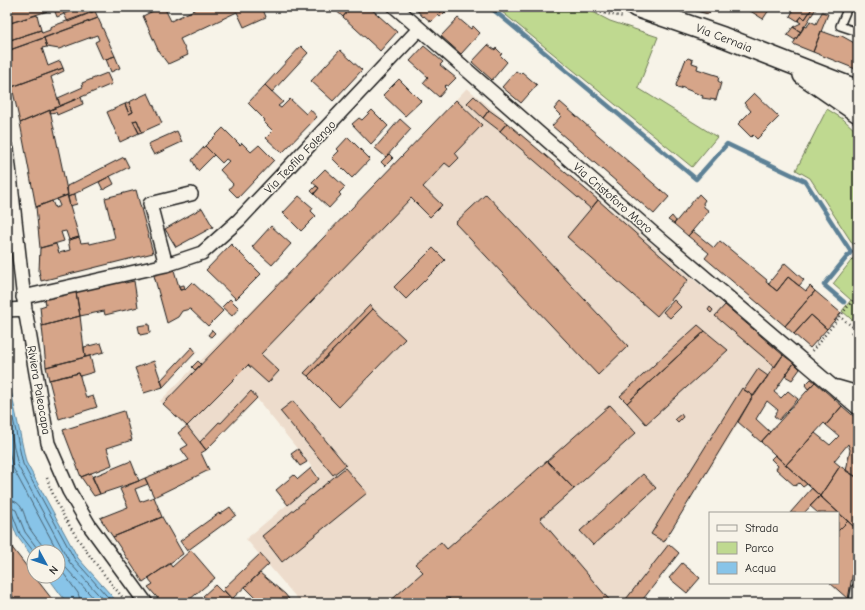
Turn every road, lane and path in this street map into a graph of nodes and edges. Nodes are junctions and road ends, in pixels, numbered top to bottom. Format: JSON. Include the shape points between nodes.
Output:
{"nodes":[{"id":1,"x":395,"y":7,"type":"edge"},
{"id":2,"x":586,"y":7,"type":"edge"},
{"id":3,"x":848,"y":7,"type":"edge"},
{"id":4,"x":633,"y":13,"type":"edge"},
{"id":5,"x":419,"y":29,"type":"junction"},
{"id":6,"x":858,"y":32,"type":"edge"},
{"id":7,"x":788,"y":63,"type":"junction"},
{"id":8,"x":858,"y":90,"type":"edge"},
{"id":9,"x":858,"y":113,"type":"edge"},
{"id":10,"x":7,"y":149,"type":"edge"},
{"id":11,"x":191,"y":194,"type":"dead end"},
{"id":12,"x":166,"y":265,"type":"junction"},
{"id":13,"x":858,"y":294,"type":"edge"},
{"id":14,"x":24,"y":303,"type":"junction"},
{"id":15,"x":7,"y":310,"type":"edge"},
{"id":16,"x":839,"y":316,"type":"junction"},
{"id":17,"x":855,"y":329,"type":"junction"},
{"id":18,"x":858,"y":331,"type":"edge"},
{"id":19,"x":851,"y":333,"type":"dead end"},
{"id":20,"x":801,"y":361,"type":"junction"},
{"id":21,"x":833,"y":386,"type":"junction"},
{"id":22,"x":858,"y":393,"type":"edge"},
{"id":23,"x":858,"y":408,"type":"edge"},
{"id":24,"x":858,"y":590,"type":"edge"},
{"id":25,"x":146,"y":603,"type":"edge"},
{"id":26,"x":856,"y":603,"type":"edge"}],
"edges":[{"from":1,"to":5,"type":"street","name":"Via Cristoforo Moro"},
{"from":2,"to":4,"type":"path","via":[[597,12]]},
{"from":3,"to":6,"type":"lane","via":[[840,26]]},
{"from":4,"to":7,"type":"main road","name":"Via Cernaia","via":[[723,37]]},
{"from":5,"to":12,"type":"street","name":"Via Teofilo Folengo","via":[[239,220],[202,253]]},
{"from":5,"to":20,"type":"street","name":"Via Cristoforo Moro"},
{"from":7,"to":8,"type":"main road","name":"Via Cernaia"},
{"from":7,"to":9,"type":"main road","name":"Via Cernaia"},
{"from":10,"to":14,"type":"street","name":"Riviera Paleocapa"},
{"from":11,"to":12,"type":"street","via":[[150,204]]},
{"from":12,"to":14,"type":"street","name":"Via Teofilo Folengo"},
{"from":13,"to":16,"type":"path"},
{"from":14,"to":15,"type":"street","name":"Via Teofilo Folengo"},
{"from":14,"to":25,"type":"street","name":"Riviera Paleocapa","via":[[48,443],[69,491],[89,525]]},
{"from":16,"to":17,"type":"path"},
{"from":16,"to":20,"type":"path","via":[[808,356]]},
{"from":17,"to":18,"type":"path"},
{"from":17,"to":19,"type":"path"},
{"from":20,"to":21,"type":"street","name":"Via Cristoforo Moro"},
{"from":21,"to":22,"type":"street","name":"Via Cristoforo Moro"},
{"from":21,"to":23,"type":"street","name":"Via Cristoforo Moro"},
{"from":24,"to":26,"type":"street"}]}
